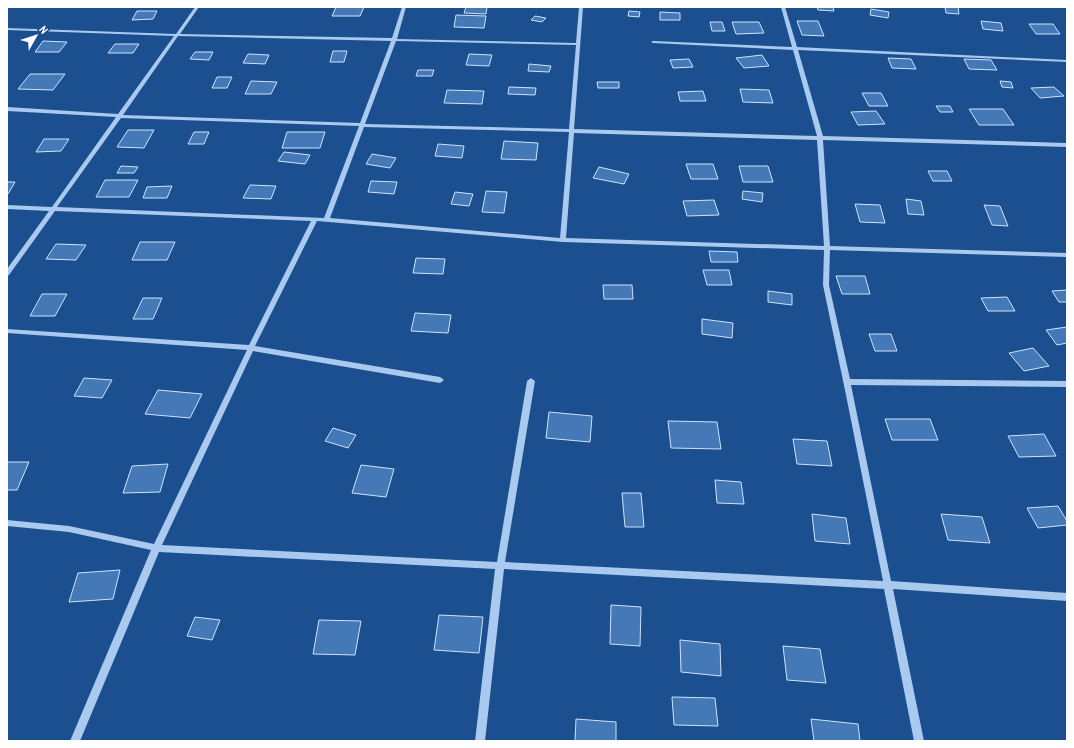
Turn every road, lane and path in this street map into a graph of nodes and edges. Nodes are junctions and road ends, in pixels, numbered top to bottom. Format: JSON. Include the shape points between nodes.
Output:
{"nodes":[{"id":1,"x":196,"y":7,"type":"edge"},
{"id":2,"x":404,"y":7,"type":"edge"},
{"id":3,"x":581,"y":7,"type":"edge"},
{"id":4,"x":783,"y":7,"type":"edge"},
{"id":5,"x":7,"y":29,"type":"edge"},
{"id":6,"x":176,"y":36,"type":"junction"},
{"id":7,"x":394,"y":40,"type":"junction"},
{"id":8,"x":653,"y":42,"type":"dead end"},
{"id":9,"x":578,"y":44,"type":"junction"},
{"id":10,"x":796,"y":49,"type":"junction"},
{"id":11,"x":1067,"y":61,"type":"edge"},
{"id":12,"x":7,"y":109,"type":"edge"},
{"id":13,"x":119,"y":116,"type":"junction"},
{"id":14,"x":362,"y":125,"type":"junction"},
{"id":15,"x":571,"y":130,"type":"junction"},
{"id":16,"x":820,"y":137,"type":"junction"},
{"id":17,"x":1067,"y":145,"type":"edge"},
{"id":18,"x":7,"y":207,"type":"edge"},
{"id":19,"x":53,"y":209,"type":"junction"},
{"id":20,"x":315,"y":220,"type":"junction"},
{"id":21,"x":326,"y":220,"type":"junction"},
{"id":22,"x":563,"y":240,"type":"junction"},
{"id":23,"x":828,"y":248,"type":"junction"},
{"id":24,"x":1067,"y":255,"type":"edge"},
{"id":25,"x":7,"y":274,"type":"edge"},
{"id":26,"x":7,"y":332,"type":"edge"},
{"id":27,"x":251,"y":348,"type":"junction"},
{"id":28,"x":440,"y":380,"type":"dead end"},
{"id":29,"x":531,"y":381,"type":"dead end"},
{"id":30,"x":847,"y":382,"type":"junction"},
{"id":31,"x":1067,"y":384,"type":"edge"},
{"id":32,"x":7,"y":523,"type":"edge"},
{"id":33,"x":156,"y":548,"type":"junction"},
{"id":34,"x":500,"y":566,"type":"junction"},
{"id":35,"x":888,"y":585,"type":"junction"},
{"id":36,"x":1067,"y":597,"type":"edge"},
{"id":37,"x":75,"y":741,"type":"edge"},
{"id":38,"x":480,"y":741,"type":"edge"},
{"id":39,"x":919,"y":741,"type":"edge"}],
"edges":[{"from":1,"to":6,"type":"street"},
{"from":2,"to":7,"type":"street"},
{"from":3,"to":9,"type":"street"},
{"from":4,"to":10,"type":"street"},
{"from":5,"to":6,"type":"street"},
{"from":6,"to":7,"type":"street"},
{"from":6,"to":13,"type":"street"},
{"from":7,"to":9,"type":"street"},
{"from":7,"to":14,"type":"street"},
{"from":8,"to":10,"type":"street"},
{"from":9,"to":15,"type":"street"},
{"from":10,"to":11,"type":"street"},
{"from":10,"to":16,"type":"street"},
{"from":12,"to":13,"type":"street"},
{"from":13,"to":14,"type":"street"},
{"from":13,"to":19,"type":"street"},
{"from":14,"to":15,"type":"street"},
{"from":14,"to":21,"type":"street"},
{"from":15,"to":16,"type":"street"},
{"from":15,"to":22,"type":"street"},
{"from":16,"to":17,"type":"street"},
{"from":16,"to":23,"type":"street"},
{"from":18,"to":19,"type":"street"},
{"from":19,"to":20,"type":"street"},
{"from":19,"to":25,"type":"street"},
{"from":20,"to":21,"type":"street"},
{"from":20,"to":27,"type":"street"},
{"from":21,"to":22,"type":"street"},
{"from":22,"to":23,"type":"street"},
{"from":23,"to":24,"type":"street"},
{"from":23,"to":30,"type":"street","via":[[826,285]]},
{"from":26,"to":27,"type":"street"},
{"from":27,"to":28,"type":"street"},
{"from":27,"to":33,"type":"street"},
{"from":29,"to":34,"type":"street"},
{"from":30,"to":31,"type":"street"},
{"from":30,"to":35,"type":"street"},
{"from":32,"to":33,"type":"street","via":[[69,529]]},
{"from":33,"to":34,"type":"street"},
{"from":33,"to":37,"type":"street"},
{"from":34,"to":35,"type":"street"},
{"from":34,"to":38,"type":"street"},
{"from":35,"to":36,"type":"street"},
{"from":35,"to":39,"type":"street"}]}
